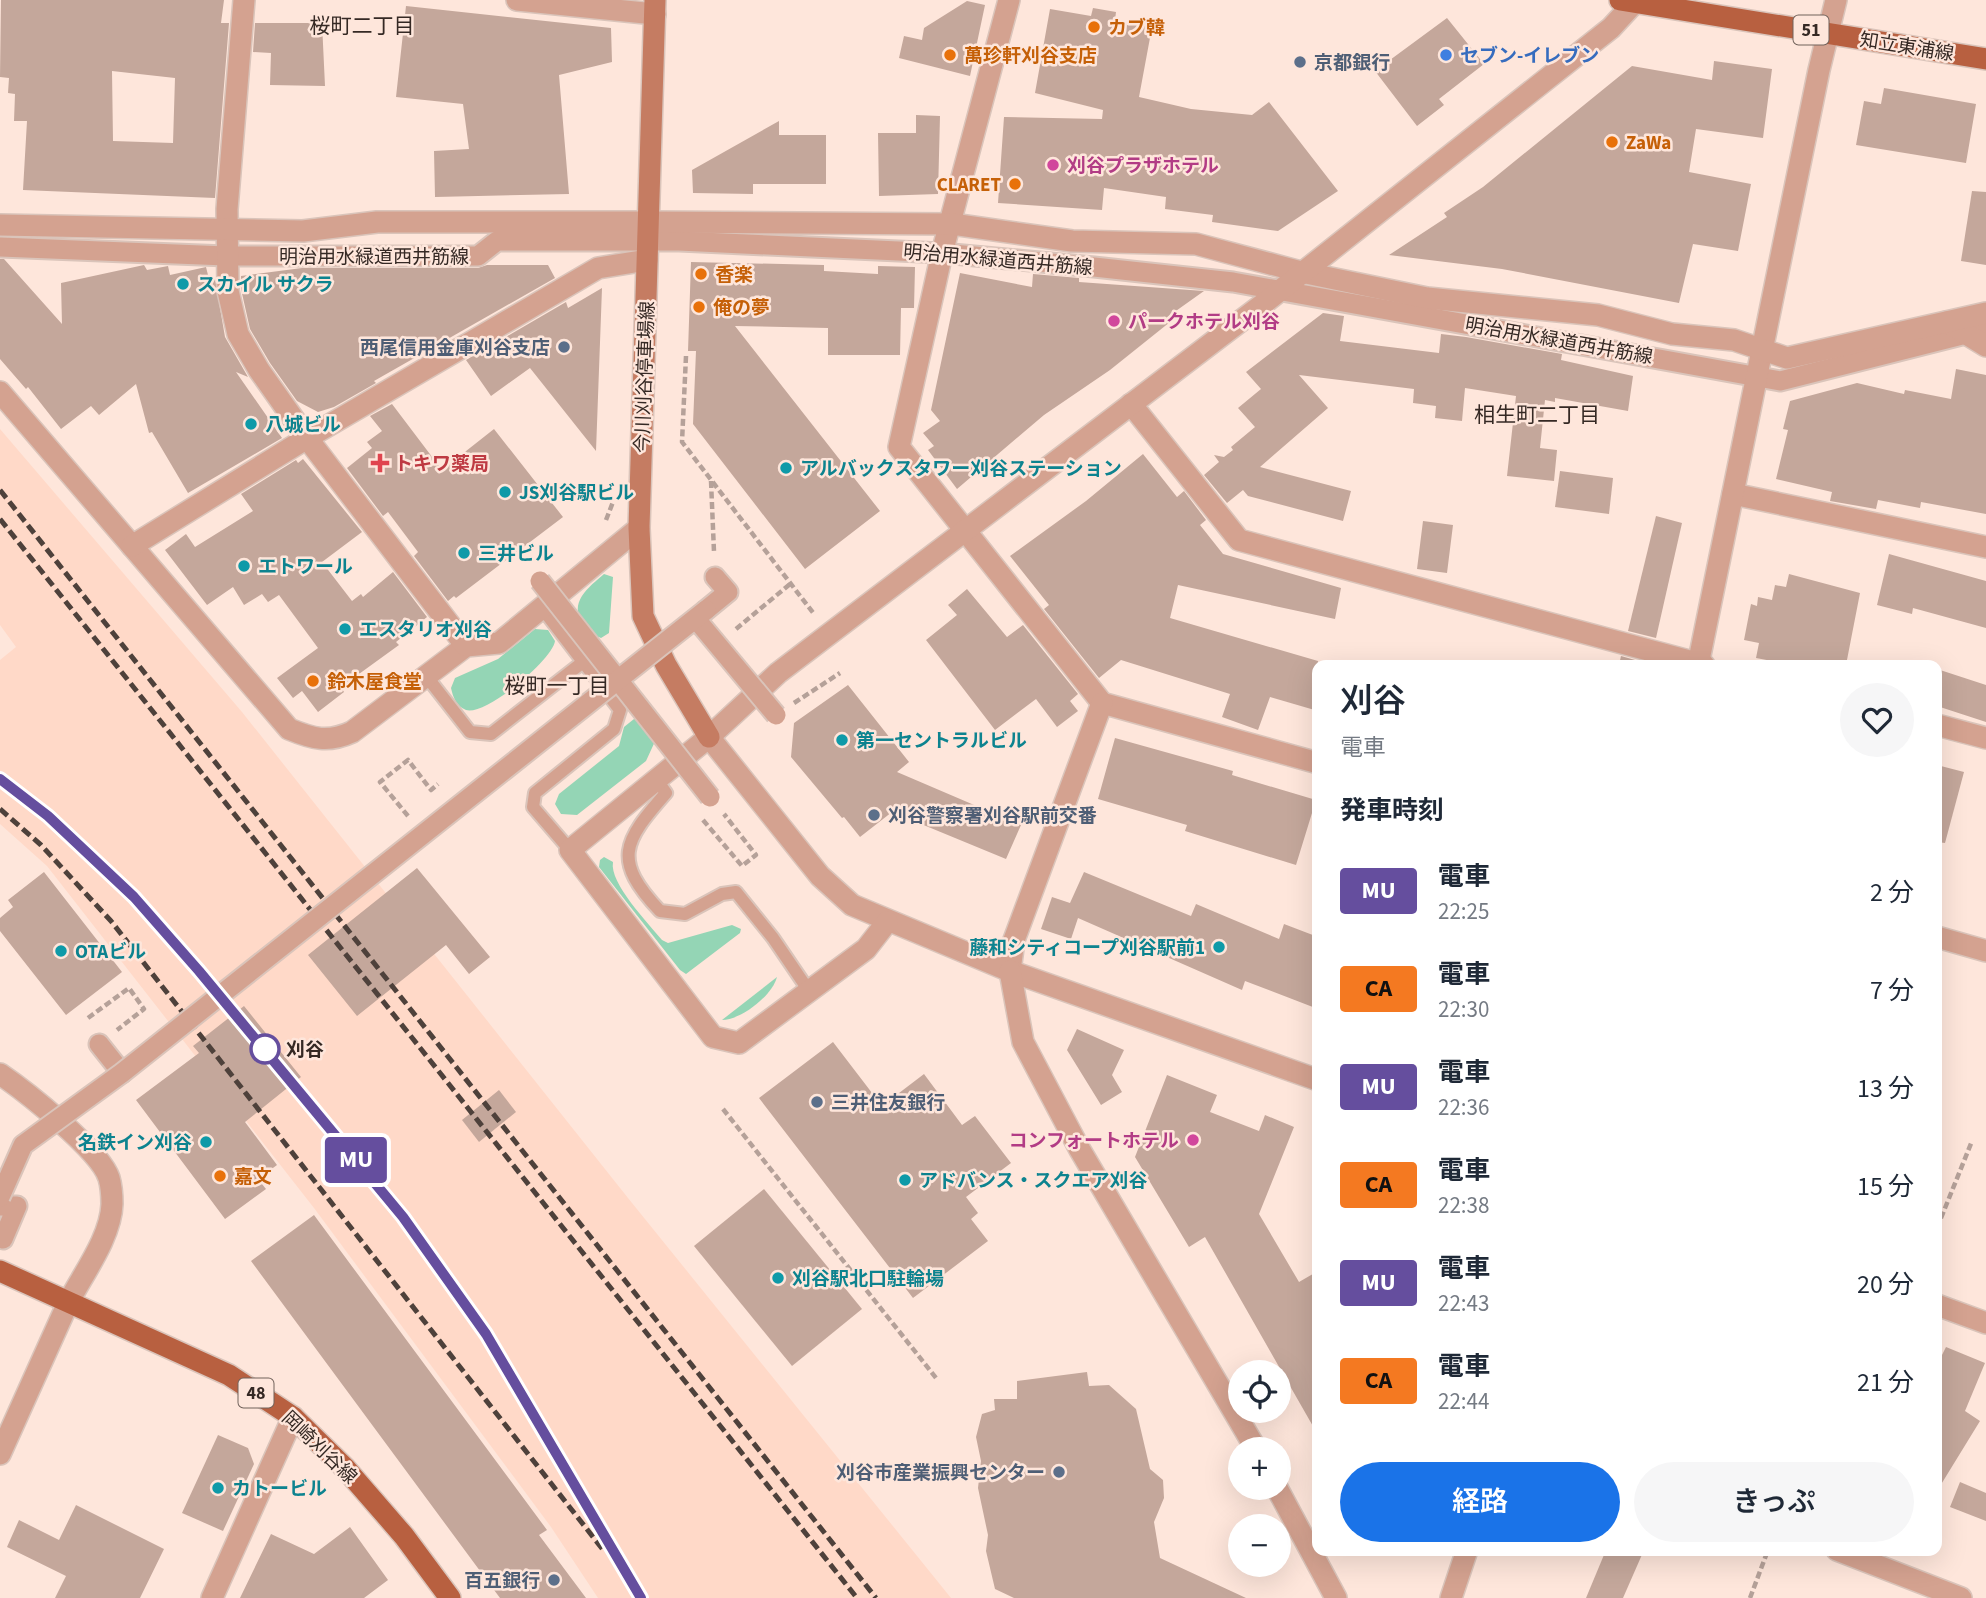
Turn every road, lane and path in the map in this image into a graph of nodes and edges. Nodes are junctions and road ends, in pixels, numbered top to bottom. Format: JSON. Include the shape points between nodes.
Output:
{"nodes":[{"id":1,"x":244,"y":0,"type":"edge"},
{"id":2,"x":517,"y":0,"type":"edge"},
{"id":3,"x":1009,"y":0,"type":"edge"},
{"id":4,"x":1836,"y":0,"type":"edge"},
{"id":5,"x":1627,"y":1,"type":"edge"},
{"id":6,"x":655,"y":7,"type":"edge"},
{"id":7,"x":1829,"y":34,"type":"junction"},
{"id":8,"x":1986,"y":59,"type":"edge"},
{"id":9,"x":951,"y":224,"type":"junction"},
{"id":10,"x":0,"y":225,"type":"edge"},
{"id":11,"x":227,"y":230,"type":"junction"},
{"id":12,"x":648,"y":241,"type":"junction"},
{"id":13,"x":0,"y":247,"type":"edge"},
{"id":14,"x":942,"y":253,"type":"junction"},
{"id":15,"x":226,"y":256,"type":"junction"},
{"id":16,"x":1301,"y":272,"type":"junction"},
{"id":17,"x":1277,"y":292,"type":"junction"},
{"id":18,"x":1986,"y":313,"type":"edge"},
{"id":19,"x":1947,"y":322,"type":"junction"},
{"id":20,"x":1976,"y":332,"type":"edge"},
{"id":21,"x":1986,"y":346,"type":"edge"},
{"id":22,"x":1763,"y":351,"type":"junction"},
{"id":23,"x":685,"y":356,"type":"dead end"},
{"id":24,"x":1758,"y":377,"type":"junction"},
{"id":25,"x":0,"y":392,"type":"edge"},
{"id":26,"x":1131,"y":404,"type":"junction"},
{"id":27,"x":307,"y":438,"type":"junction"},
{"id":28,"x":711,"y":480,"type":"junction"},
{"id":29,"x":1733,"y":494,"type":"junction"},
{"id":30,"x":639,"y":528,"type":"junction"},
{"id":31,"x":967,"y":531,"type":"junction"},
{"id":32,"x":132,"y":546,"type":"junction"},
{"id":33,"x":1986,"y":547,"type":"edge"},
{"id":34,"x":715,"y":576,"type":"joint"},
{"id":35,"x":540,"y":582,"type":"dead end"},
{"id":36,"x":790,"y":584,"type":"junction"},
{"id":37,"x":542,"y":608,"type":"junction"},
{"id":38,"x":701,"y":615,"type":"junction"},
{"id":39,"x":814,"y":615,"type":"dead end"},
{"id":40,"x":466,"y":646,"type":"junction"},
{"id":41,"x":1685,"y":660,"type":"edge"},
{"id":42,"x":1701,"y":660,"type":"edge"},
{"id":43,"x":583,"y":662,"type":"junction"},
{"id":44,"x":840,"y":673,"type":"dead end"},
{"id":45,"x":427,"y":677,"type":"junction"},
{"id":46,"x":619,"y":680,"type":"junction"},
{"id":47,"x":1102,"y":703,"type":"junction"},
{"id":48,"x":776,"y":715,"type":"joint"},
{"id":49,"x":1942,"y":726,"type":"edge"},
{"id":50,"x":709,"y":737,"type":"junction"},
{"id":51,"x":1986,"y":738,"type":"edge"},
{"id":52,"x":1312,"y":761,"type":"edge"},
{"id":53,"x":656,"y":779,"type":"junction"},
{"id":54,"x":438,"y":785,"type":"dead end"},
{"id":55,"x":716,"y":804,"type":"junction"},
{"id":56,"x":422,"y":833,"type":"junction"},
{"id":57,"x":570,"y":850,"type":"junction"},
{"id":58,"x":887,"y":922,"type":"junction"},
{"id":59,"x":1942,"y":938,"type":"edge"},
{"id":60,"x":1986,"y":951,"type":"edge"},
{"id":61,"x":1010,"y":971,"type":"junction"},
{"id":62,"x":809,"y":991,"type":"junction"},
{"id":63,"x":88,"y":1018,"type":"dead end"},
{"id":64,"x":99,"y":1044,"type":"joint"},
{"id":65,"x":121,"y":1073,"type":"junction"},
{"id":66,"x":0,"y":1074,"type":"edge"},
{"id":67,"x":1312,"y":1078,"type":"edge"},
{"id":68,"x":26,"y":1092,"type":"junction"},
{"id":69,"x":723,"y":1109,"type":"dead end"},
{"id":70,"x":1972,"y":1141,"type":"dead end"},
{"id":71,"x":0,"y":1184,"type":"edge"},
{"id":72,"x":0,"y":1197,"type":"edge"},
{"id":73,"x":0,"y":1206,"type":"edge"},
{"id":74,"x":1942,"y":1216,"type":"edge"},
{"id":75,"x":0,"y":1237,"type":"edge"},
{"id":76,"x":0,"y":1271,"type":"edge"},
{"id":77,"x":68,"y":1303,"type":"junction"},
{"id":78,"x":1942,"y":1307,"type":"edge"},
{"id":79,"x":1986,"y":1323,"type":"edge"},
{"id":80,"x":936,"y":1378,"type":"dead end"},
{"id":81,"x":293,"y":1417,"type":"junction"},
{"id":82,"x":1249,"y":1437,"type":"edge"},
{"id":83,"x":0,"y":1454,"type":"edge"},
{"id":84,"x":1283,"y":1500,"type":"edge"},
{"id":85,"x":1312,"y":1553,"type":"edge"},
{"id":86,"x":1313,"y":1556,"type":"edge"},
{"id":87,"x":1465,"y":1556,"type":"edge"},
{"id":88,"x":1766,"y":1556,"type":"edge"},
{"id":89,"x":1852,"y":1556,"type":"edge"},
{"id":90,"x":212,"y":1598,"type":"edge"},
{"id":91,"x":450,"y":1598,"type":"edge"},
{"id":92,"x":1336,"y":1598,"type":"edge"},
{"id":93,"x":1451,"y":1598,"type":"edge"},
{"id":94,"x":1749,"y":1598,"type":"edge"},
{"id":95,"x":1961,"y":1598,"type":"edge"}],
"edges":[{"from":1,"to":11,"type":"street"},
{"from":2,"to":6,"type":"street"},
{"from":3,"to":9,"type":"street"},
{"from":4,"to":7,"type":"street"},
{"from":5,"to":7,"type":"main road","name":"知立東浦線","number":"51"},
{"from":5,"to":16,"type":"street","via":[[1611,28]]},
{"from":6,"to":12,"type":"main road","name":"今川刈谷停車場線"},
{"from":7,"to":8,"type":"main road","name":"知立東浦線","number":"51"},
{"from":7,"to":22,"type":"street"},
{"from":9,"to":12,"type":"street"},
{"from":9,"to":14,"type":"street"},
{"from":9,"to":16,"type":"street","via":[[1072,241],[1196,244]]},
{"from":10,"to":11,"type":"street"},
{"from":11,"to":12,"type":"street","via":[[303,231],[377,222]]},
{"from":11,"to":15,"type":"street"},
{"from":12,"to":14,"type":"street","name":"明治用水緑道西井筋線"},
{"from":12,"to":15,"type":"street","name":"明治用水緑道西井筋線","via":[[497,240],[478,256]]},
{"from":12,"to":27,"type":"street"},
{"from":12,"to":30,"type":"main road","name":"今川刈谷停車場線"},
{"from":13,"to":15,"type":"street","name":"明治用水緑道西井筋線"},
{"from":14,"to":17,"type":"street","name":"明治用水緑道西井筋線","via":[[1233,282]]},
{"from":14,"to":31,"type":"street","via":[[899,447]]},
{"from":15,"to":27,"type":"street","via":[[238,334]]},
{"from":16,"to":17,"type":"street"},
{"from":16,"to":22,"type":"street","via":[[1427,298],[1598,316],[1672,334],[1734,340]]},
{"from":17,"to":24,"type":"street","name":"明治用水緑道西井筋線"},
{"from":17,"to":26,"type":"street"},
{"from":18,"to":19,"type":"street"},
{"from":19,"to":20,"type":"street"},
{"from":19,"to":22,"type":"street","via":[[1787,358]]},
{"from":20,"to":21,"type":"street"},
{"from":20,"to":24,"type":"street","name":"明治用水緑道西井筋線","via":[[1780,381]]},
{"from":22,"to":24,"type":"street"},
{"from":23,"to":28,"type":"path","via":[[682,442]]},
{"from":24,"to":29,"type":"street"},
{"from":25,"to":32,"type":"street"},
{"from":26,"to":31,"type":"street"},
{"from":26,"to":41,"type":"street","via":[[1239,540]]},
{"from":27,"to":32,"type":"street"},
{"from":27,"to":40,"type":"street"},
{"from":28,"to":34,"type":"path"},
{"from":28,"to":36,"type":"path"},
{"from":29,"to":33,"type":"street"},
{"from":29,"to":42,"type":"street"},
{"from":30,"to":37,"type":"street"},
{"from":30,"to":50,"type":"main road","name":"今川刈谷停車場線","via":[[643,616]]},
{"from":31,"to":47,"type":"street"},
{"from":31,"to":50,"type":"street","via":[[778,673]]},
{"from":32,"to":45,"type":"street","via":[[289,729],[310,738],[333,740],[352,732]]},
{"from":34,"to":38,"type":"street","via":[[728,592]]},
{"from":35,"to":46,"type":"street","bridge":true},
{"from":36,"to":38,"type":"path","via":[[727,637]]},
{"from":36,"to":39,"type":"path"},
{"from":37,"to":40,"type":"street","via":[[499,643]]},
{"from":37,"to":43,"type":"lane"},
{"from":38,"to":46,"type":"street","bridge":true},
{"from":38,"to":48,"type":"street","bridge":true},
{"from":40,"to":45,"type":"street"},
{"from":43,"to":45,"type":"lane","via":[[491,734],[470,732]]},
{"from":43,"to":57,"type":"lane","via":[[620,710],[614,729],[535,793],[533,807]]},
{"from":44,"to":48,"type":"path"},
{"from":46,"to":55,"type":"street","bridge":true},
{"from":46,"to":56,"type":"street","bridge":true},
{"from":47,"to":52,"type":"street"},
{"from":47,"to":61,"type":"street","via":[[1014,940]]},
{"from":49,"to":51,"type":"street"},
{"from":50,"to":53,"type":"street"},
{"from":50,"to":58,"type":"street","via":[[820,876],[852,905]]},
{"from":53,"to":57,"type":"street"},
{"from":53,"to":62,"type":"lane","via":[[666,793],[639,824],[628,846],[630,870],[646,896],[660,911],[685,914],[722,894],[736,892]]},
{"from":54,"to":56,"type":"path","via":[[431,790],[408,760],[380,782]]},
{"from":55,"to":55,"type":"path","via":[[757,855],[742,866],[695,811]]},
{"from":56,"to":65,"type":"street","bridge":true},
{"from":57,"to":62,"type":"street","via":[[713,1037],[739,1043]]},
{"from":58,"to":61,"type":"street"},
{"from":58,"to":62,"type":"street","via":[[866,949]]},
{"from":59,"to":60,"type":"street"},
{"from":61,"to":67,"type":"street"},
{"from":61,"to":82,"type":"street","via":[[1023,1042],[1080,1150]]},
{"from":63,"to":64,"type":"path","via":[[129,988],[144,1009]]},
{"from":64,"to":65,"type":"street"},
{"from":65,"to":72,"type":"street","bridge":true,"via":[[23,1145]]},
{"from":66,"to":68,"type":"street"},
{"from":68,"to":71,"type":"street","via":[[35,1123],[31,1145],[16,1170]]},
{"from":68,"to":77,"type":"street","via":[[88,1149],[108,1176],[112,1206],[102,1238]]},
{"from":69,"to":80,"type":"path"},
{"from":70,"to":74,"type":"path"},
{"from":73,"to":75,"type":"street","via":[[17,1206],[4,1239]]},
{"from":76,"to":77,"type":"main road","name":"岡崎刈谷線","number":"48"},
{"from":77,"to":81,"type":"main road","name":"岡崎刈谷線","number":"48","via":[[229,1375]]},
{"from":77,"to":83,"type":"street"},
{"from":78,"to":79,"type":"street"},
{"from":81,"to":90,"type":"street"},
{"from":81,"to":91,"type":"main road","name":"岡崎刈谷線","number":"48","via":[[404,1536]]},
{"from":84,"to":85,"type":"street"},
{"from":86,"to":92,"type":"street"},
{"from":87,"to":93,"type":"street"},
{"from":88,"to":94,"type":"path"},
{"from":89,"to":95,"type":"street"}]}
